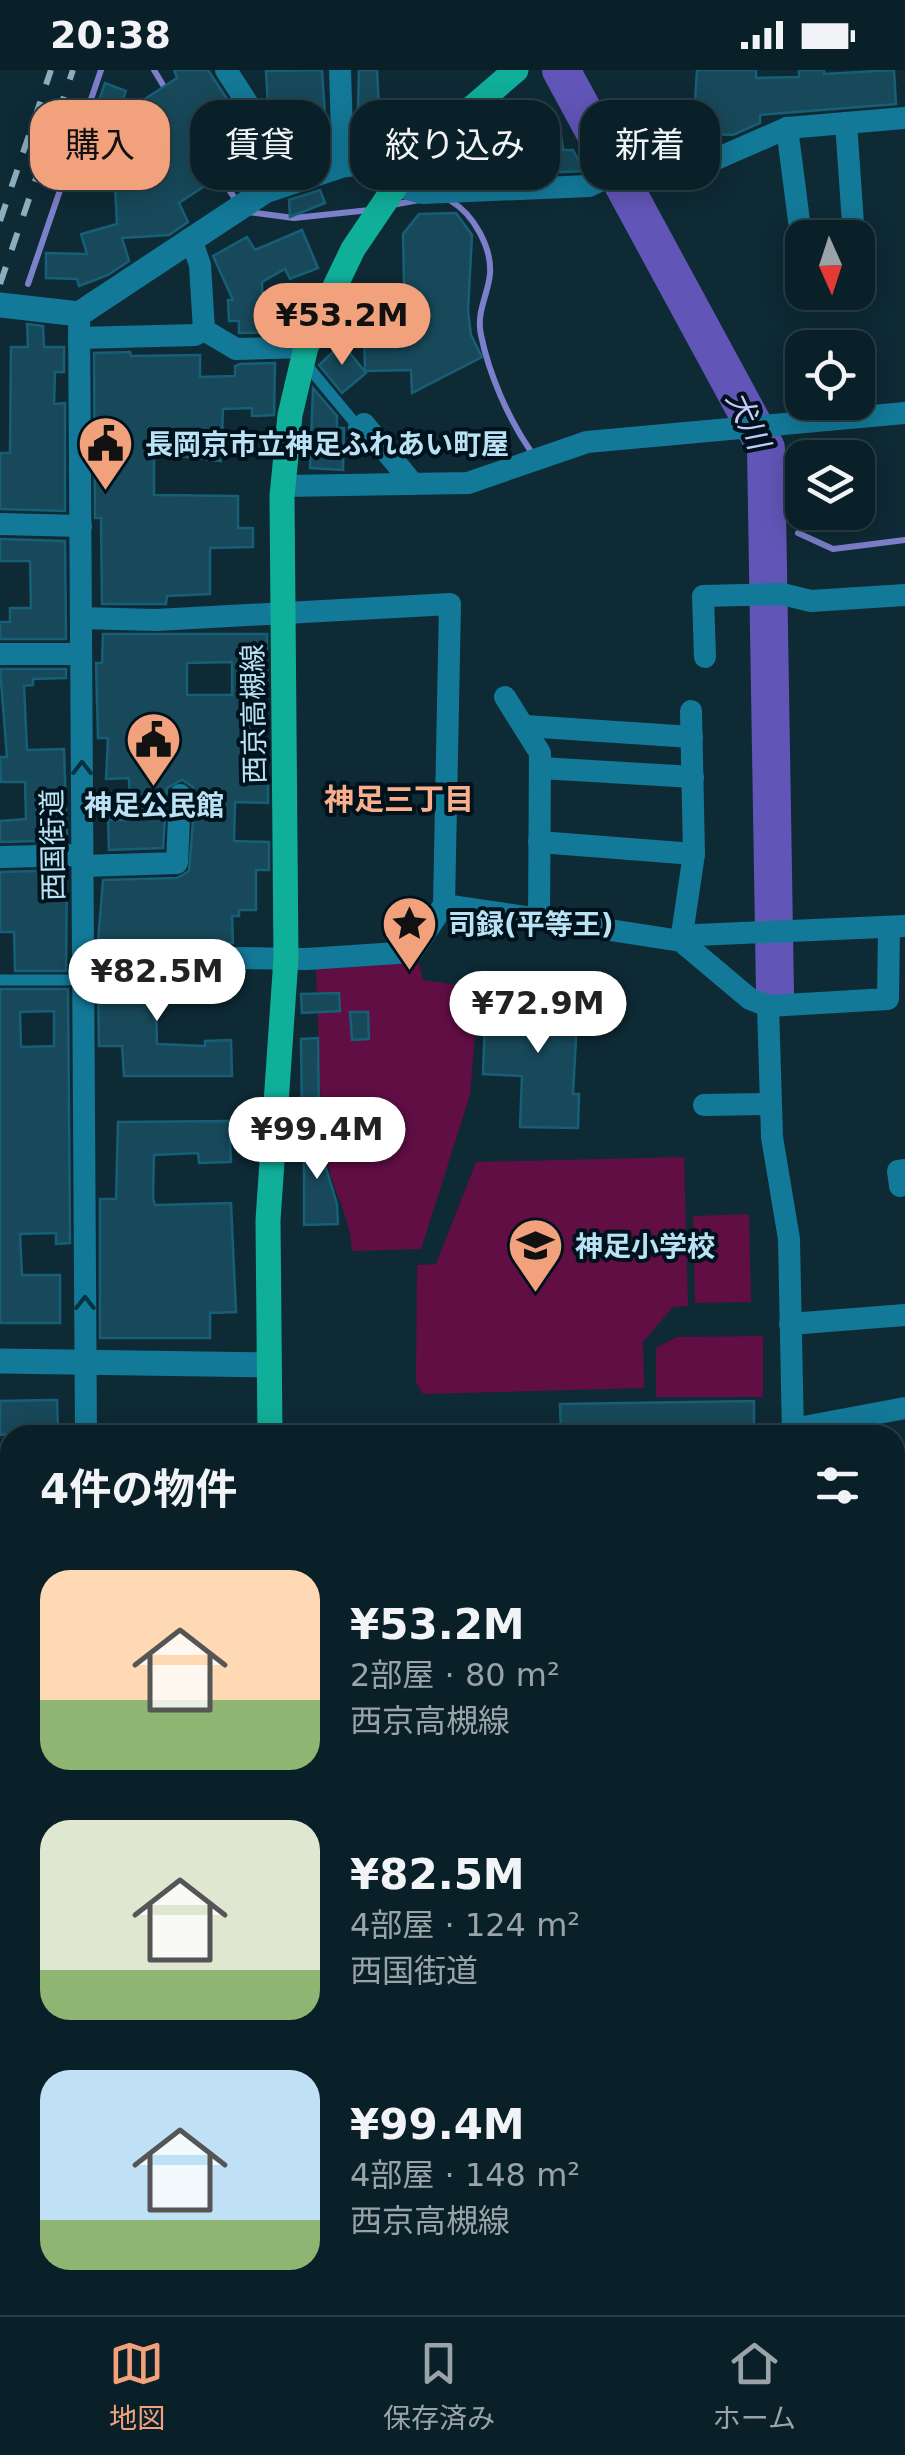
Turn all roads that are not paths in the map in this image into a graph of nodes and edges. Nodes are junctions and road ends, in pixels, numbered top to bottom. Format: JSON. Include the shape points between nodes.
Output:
{"nodes":[{"id":1,"x":226,"y":70,"type":"edge"},
{"id":2,"x":340,"y":70,"type":"edge"},
{"id":3,"x":516,"y":70,"type":"edge"},
{"id":4,"x":245,"y":100,"type":"edge"},
{"id":5,"x":481,"y":100,"type":"edge"},
{"id":6,"x":905,"y":118,"type":"edge"},
{"id":7,"x":846,"y":123,"type":"junction"},
{"id":8,"x":787,"y":128,"type":"junction"},
{"id":9,"x":350,"y":165,"type":"edge"},
{"id":10,"x":343,"y":166,"type":"junction"},
{"id":11,"x":330,"y":170,"type":"edge"},
{"id":12,"x":560,"y":188,"type":"edge"},
{"id":13,"x":268,"y":190,"type":"edge"},
{"id":14,"x":394,"y":190,"type":"edge"},
{"id":15,"x":411,"y":190,"type":"edge"},
{"id":16,"x":530,"y":190,"type":"edge"},
{"id":17,"x":799,"y":220,"type":"edge"},
{"id":18,"x":853,"y":220,"type":"edge"},
{"id":19,"x":191,"y":239,"type":"junction"},
{"id":20,"x":0,"y":305,"type":"edge"},
{"id":21,"x":79,"y":326,"type":"junction"},
{"id":22,"x":204,"y":330,"type":"junction"},
{"id":23,"x":304,"y":353,"type":"junction"},
{"id":24,"x":905,"y":412,"type":"edge"},
{"id":25,"x":360,"y":428,"type":"joint"},
{"id":26,"x":413,"y":484,"type":"junction"},
{"id":27,"x":282,"y":486,"type":"junction"},
{"id":28,"x":0,"y":524,"type":"edge"},
{"id":29,"x":81,"y":526,"type":"junction"},
{"id":30,"x":905,"y":595,"type":"edge"},
{"id":31,"x":283,"y":612,"type":"junction"},
{"id":32,"x":81,"y":618,"type":"junction"},
{"id":33,"x":0,"y":654,"type":"edge"},
{"id":34,"x":81,"y":654,"type":"junction"},
{"id":35,"x":704,"y":657,"type":"dead end"},
{"id":36,"x":505,"y":697,"type":"dead end"},
{"id":37,"x":691,"y":711,"type":"dead end"},
{"id":38,"x":525,"y":726,"type":"junction"},
{"id":39,"x":692,"y":737,"type":"junction"},
{"id":40,"x":540,"y":768,"type":"junction"},
{"id":41,"x":693,"y":778,"type":"junction"},
{"id":42,"x":180,"y":796,"type":"dead end"},
{"id":43,"x":539,"y":842,"type":"junction"},
{"id":44,"x":694,"y":854,"type":"junction"},
{"id":45,"x":0,"y":858,"type":"edge"},
{"id":46,"x":82,"y":861,"type":"junction"},
{"id":47,"x":444,"y":905,"type":"junction"},
{"id":48,"x":539,"y":919,"type":"junction"},
{"id":49,"x":897,"y":927,"type":"edge"},
{"id":50,"x":680,"y":942,"type":"junction"},
{"id":51,"x":84,"y":956,"type":"junction"},
{"id":52,"x":286,"y":958,"type":"junction"},
{"id":53,"x":0,"y":980,"type":"edge"},
{"id":54,"x":84,"y":980,"type":"junction"},
{"id":55,"x":768,"y":1006,"type":"junction"},
{"id":56,"x":704,"y":1104,"type":"dead end"},
{"id":57,"x":770,"y":1104,"type":"junction"},
{"id":58,"x":905,"y":1315,"type":"edge"},
{"id":59,"x":790,"y":1324,"type":"junction"},
{"id":60,"x":0,"y":1362,"type":"edge"},
{"id":61,"x":85,"y":1362,"type":"junction"},
{"id":62,"x":268,"y":1365,"type":"junction"},
{"id":63,"x":905,"y":1408,"type":"edge"},
{"id":64,"x":86,"y":1425,"type":"edge"},
{"id":65,"x":270,"y":1425,"type":"edge"},
{"id":66,"x":793,"y":1425,"type":"edge"},
{"id":67,"x":826,"y":1425,"type":"edge"}],
"edges":[{"from":1,"to":4,"type":"street"},
{"from":2,"to":10,"type":"street"},
{"from":3,"to":5,"type":"main road","name":"西京高槻線"},
{"from":6,"to":7,"type":"street"},
{"from":7,"to":8,"type":"street"},
{"from":7,"to":18,"type":"street"},
{"from":8,"to":12,"type":"street","via":[[707,163],[629,166],[589,186]]},
{"from":8,"to":17,"type":"street"},
{"from":9,"to":10,"type":"main road"},
{"from":10,"to":11,"type":"main road"},
{"from":13,"to":19,"type":"main road"},
{"from":14,"to":23,"type":"main road","name":"西京高槻線"},
{"from":15,"to":16,"type":"street"},
{"from":19,"to":21,"type":"main road"},
{"from":19,"to":22,"type":"street","via":[[200,265]]},
{"from":20,"to":21,"type":"main road"},
{"from":21,"to":22,"type":"street"},
{"from":21,"to":29,"type":"street","name":"西国街道"},
{"from":22,"to":23,"type":"street","via":[[236,349]]},
{"from":23,"to":25,"type":"lane"},
{"from":23,"to":27,"type":"main road","name":"西京高槻線"},
{"from":24,"to":26,"type":"street","via":[[587,442],[468,482]]},
{"from":25,"to":26,"type":"street","via":[[364,424]]},
{"from":26,"to":27,"type":"street"},
{"from":27,"to":31,"type":"main road","name":"西京高槻線"},
{"from":28,"to":29,"type":"street"},
{"from":29,"to":32,"type":"street","name":"西国街道"},
{"from":30,"to":35,"type":"street","via":[[703,596]]},
{"from":31,"to":32,"type":"street"},
{"from":31,"to":47,"type":"street","via":[[450,604]]},
{"from":31,"to":52,"type":"main road","name":"西京高槻線"},
{"from":32,"to":34,"type":"street","name":"西国街道"},
{"from":33,"to":34,"type":"street"},
{"from":46,"to":34,"type":"street","name":"西国街道","one_way":true},
{"from":36,"to":38,"type":"street"},
{"from":37,"to":39,"type":"street"},
{"from":38,"to":39,"type":"street"},
{"from":38,"to":40,"type":"street","via":[[540,752]]},
{"from":39,"to":41,"type":"street"},
{"from":40,"to":41,"type":"street"},
{"from":40,"to":43,"type":"street"},
{"from":41,"to":44,"type":"street"},
{"from":42,"to":46,"type":"street","via":[[177,863]]},
{"from":43,"to":44,"type":"street"},
{"from":43,"to":48,"type":"street"},
{"from":44,"to":50,"type":"street"},
{"from":45,"to":46,"type":"street"},
{"from":46,"to":51,"type":"street","name":"西国街道"},
{"from":47,"to":48,"type":"street"},
{"from":47,"to":52,"type":"street","via":[[412,952]]},
{"from":48,"to":50,"type":"street"},
{"from":49,"to":50,"type":"street","via":[[696,935]]},
{"from":49,"to":55,"type":"street","via":[[888,998]]},
{"from":50,"to":55,"type":"street"},
{"from":51,"to":52,"type":"street"},
{"from":51,"to":54,"type":"street","name":"西国街道"},
{"from":52,"to":62,"type":"main road","name":"西京高槻線","via":[[268,1220]]},
{"from":53,"to":54,"type":"lane"},
{"from":61,"to":54,"type":"street","name":"西国街道","one_way":true},
{"from":55,"to":57,"type":"street"},
{"from":56,"to":57,"type":"street"},
{"from":57,"to":59,"type":"street","via":[[789,1239]]},
{"from":58,"to":59,"type":"street"},
{"from":59,"to":66,"type":"street"},
{"from":60,"to":61,"type":"main road"},
{"from":61,"to":62,"type":"main road"},
{"from":61,"to":64,"type":"street","name":"西国街道"},
{"from":62,"to":65,"type":"main road","name":"西京高槻線"},
{"from":63,"to":67,"type":"street"}]}
